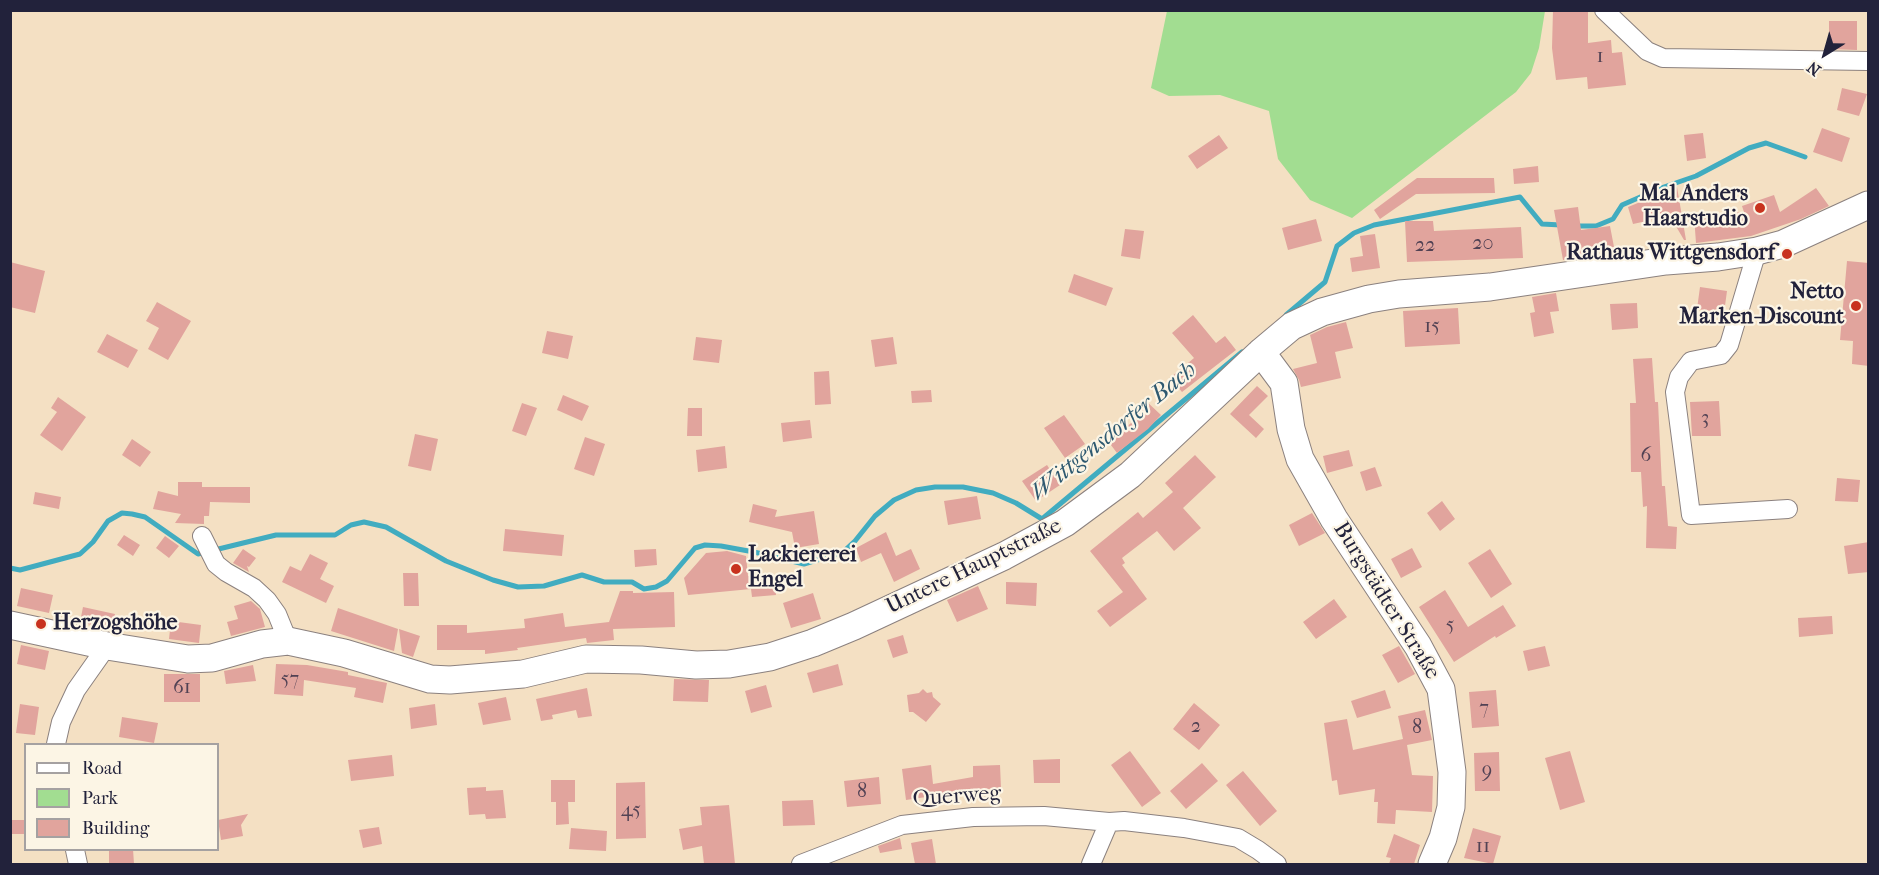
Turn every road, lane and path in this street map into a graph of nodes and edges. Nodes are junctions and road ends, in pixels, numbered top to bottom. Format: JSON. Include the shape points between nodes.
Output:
{"nodes":[{"id":1,"x":1604,"y":10,"type":"edge"},
{"id":2,"x":1869,"y":60,"type":"edge"},
{"id":3,"x":1869,"y":205,"type":"edge"},
{"id":4,"x":1757,"y":251,"type":"junction"},
{"id":5,"x":1261,"y":352,"type":"junction"},
{"id":6,"x":1788,"y":509,"type":"dead end"},
{"id":7,"x":206,"y":547,"type":"dead end"},
{"id":8,"x":10,"y":625,"type":"edge"},
{"id":9,"x":288,"y":640,"type":"junction"},
{"id":10,"x":107,"y":646,"type":"junction"},
{"id":11,"x":56,"y":743,"type":"edge"},
{"id":12,"x":1117,"y":821,"type":"junction"},
{"id":13,"x":801,"y":864,"type":"edge"},
{"id":14,"x":1091,"y":864,"type":"edge"},
{"id":15,"x":1277,"y":864,"type":"edge"},
{"id":16,"x":1432,"y":864,"type":"edge"}],
"edges":[{"from":1,"to":2,"type":"street","via":[[1647,51],[1663,58]]},
{"from":3,"to":4,"type":"street","name":"Untere Hauptstraße","via":[[1784,244]]},
{"from":4,"to":5,"type":"street","name":"Untere Hauptstraße","via":[[1490,287],[1369,298],[1292,326]]},
{"from":4,"to":6,"type":"street","via":[[1728,345],[1721,355],[1691,361],[1679,377],[1675,392],[1691,514]]},
{"from":5,"to":9,"type":"street","name":"Untere Hauptstraße","via":[[1130,475],[1065,523],[854,626],[770,657],[696,665],[586,659],[523,674],[430,680]]},
{"from":5,"to":16,"type":"street","name":"Burgstädter Straße","via":[[1284,383],[1300,459],[1441,689],[1452,772],[1451,807]]},
{"from":7,"to":9,"type":"street","via":[[226,572],[267,600]]},
{"from":8,"to":10,"type":"street","name":"Untere Hauptstraße"},
{"from":9,"to":10,"type":"street","name":"Untere Hauptstraße","via":[[212,658],[188,659]]},
{"from":10,"to":11,"type":"street","via":[[76,690]]},
{"from":12,"to":13,"type":"street","name":"Querweg","via":[[973,817],[902,825]]},
{"from":12,"to":14,"type":"street"},
{"from":12,"to":15,"type":"street","name":"Querweg","via":[[1238,838]]}]}
